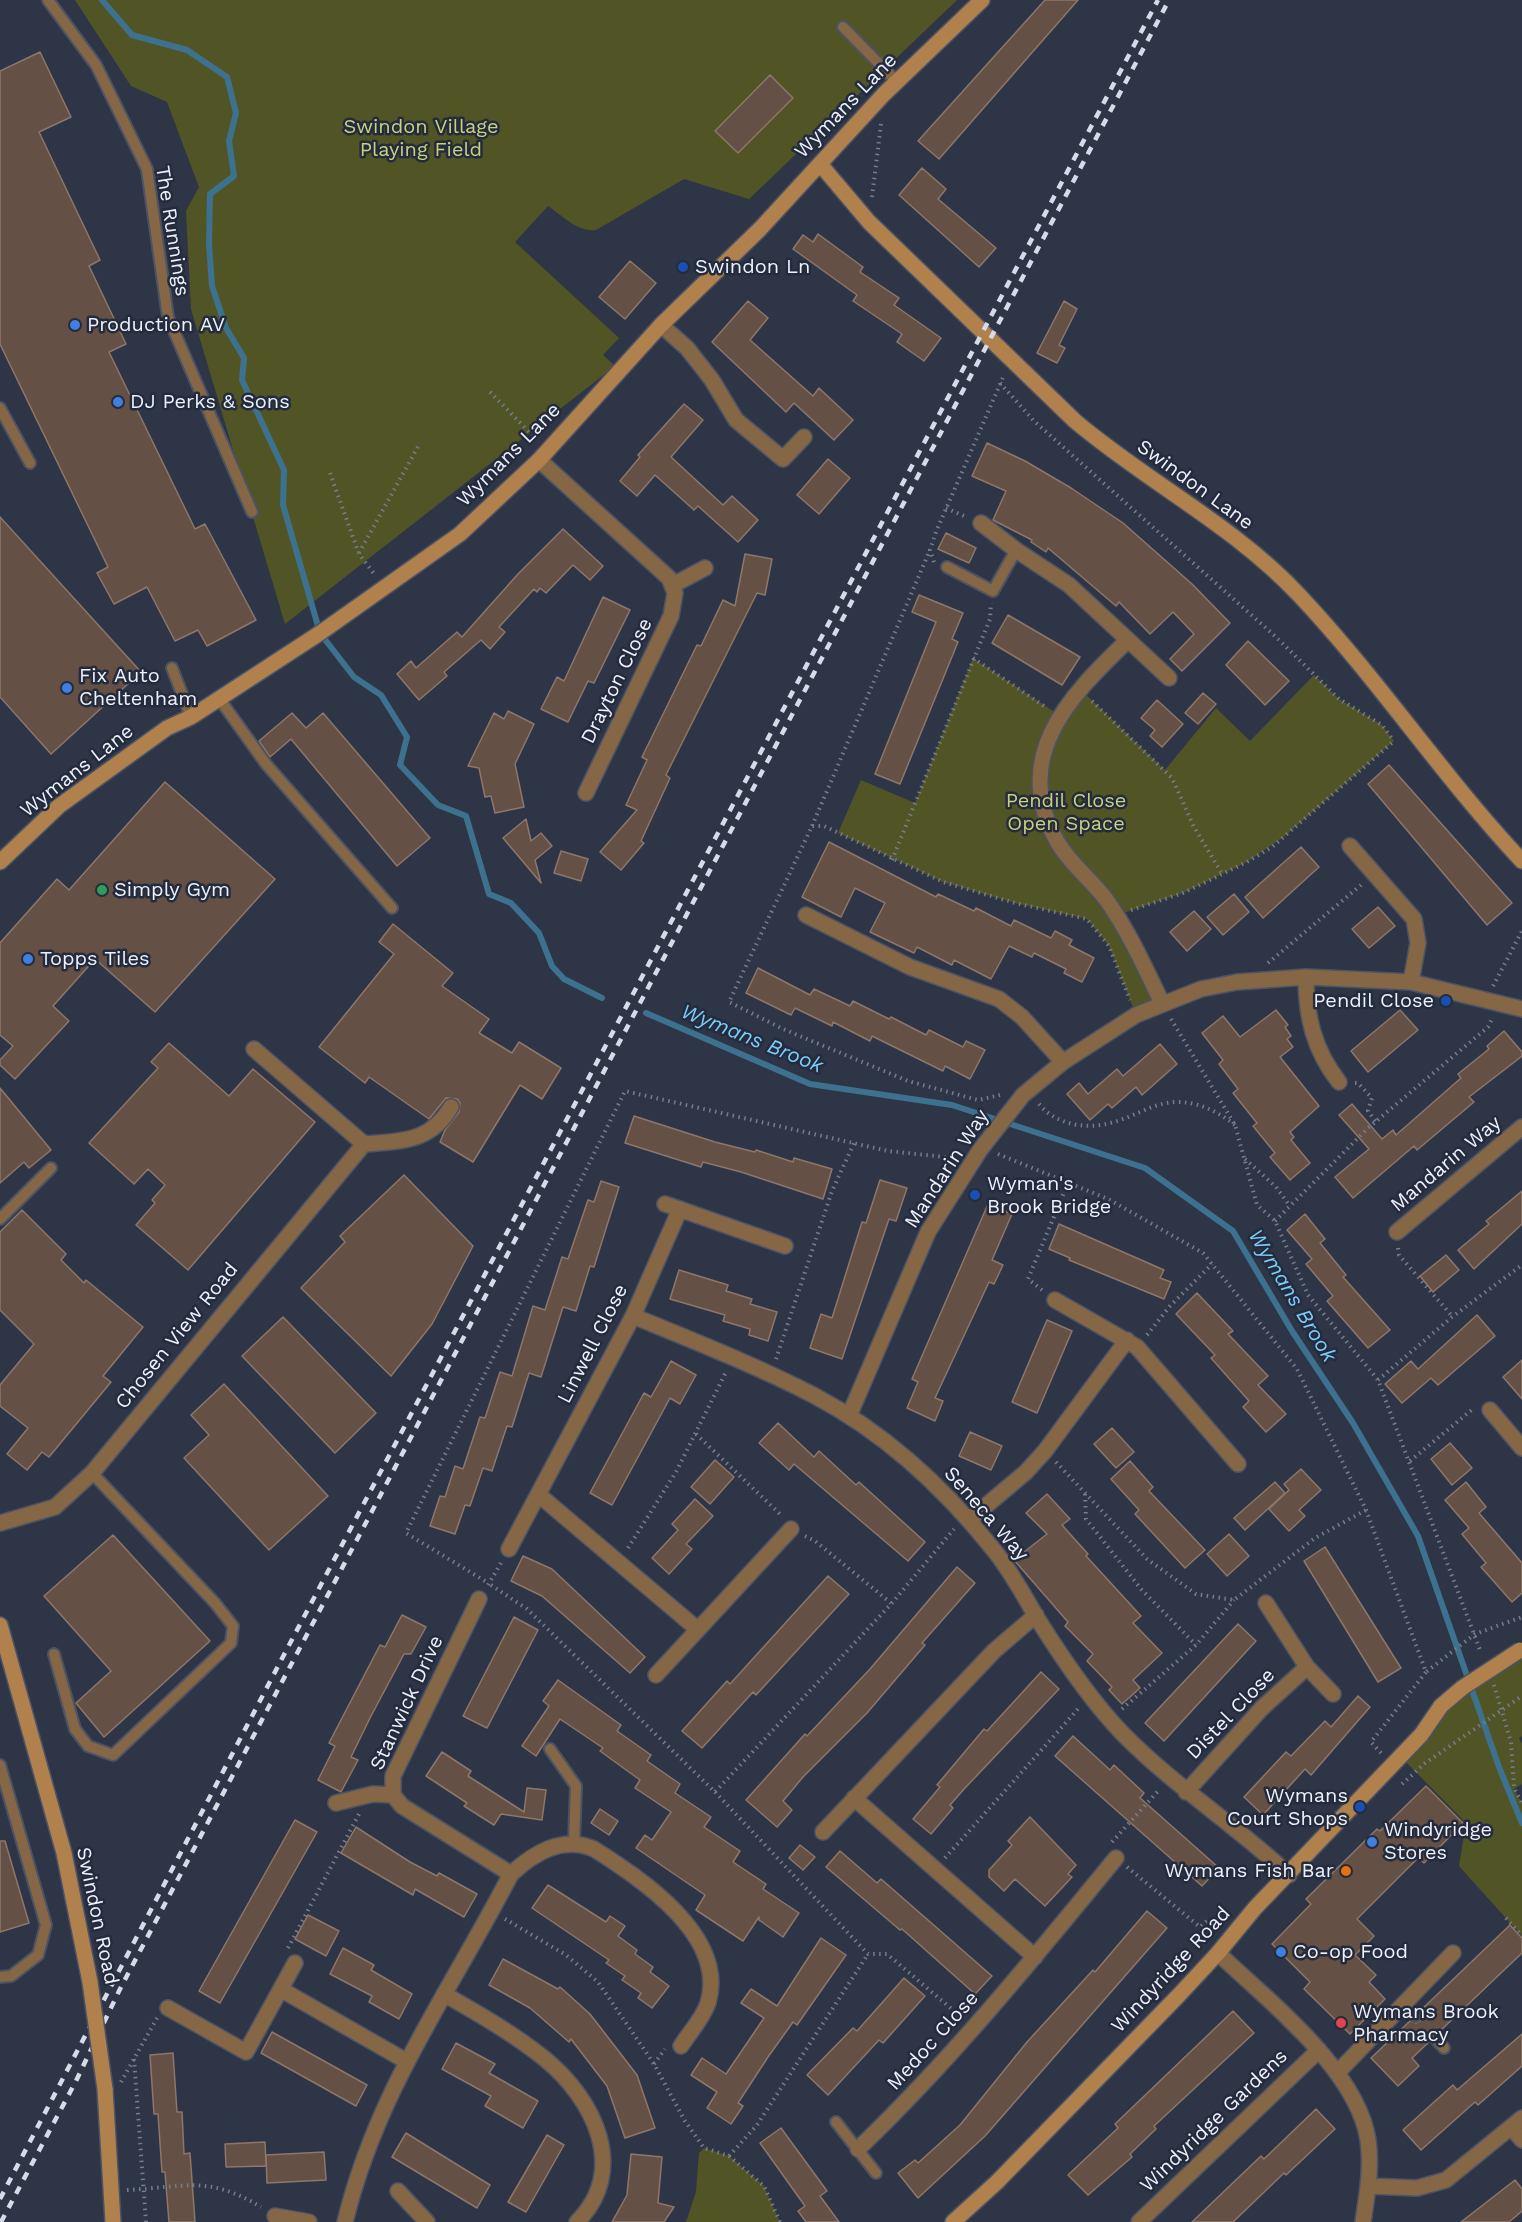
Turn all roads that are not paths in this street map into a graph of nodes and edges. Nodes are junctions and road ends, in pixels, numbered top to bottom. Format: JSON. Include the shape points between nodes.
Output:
{"nodes":[{"id":1,"x":48,"y":0,"type":"edge"},
{"id":2,"x":982,"y":0,"type":"edge"},
{"id":3,"x":843,"y":27,"type":"dead end"},
{"id":4,"x":897,"y":82,"type":"junction"},
{"id":5,"x":820,"y":164,"type":"junction"},
{"id":6,"x":661,"y":326,"type":"junction"},
{"id":7,"x":0,"y":408,"type":"edge"},
{"id":8,"x":804,"y":437,"type":"dead end"},
{"id":9,"x":543,"y":455,"type":"junction"},
{"id":10,"x":30,"y":463,"type":"dead end"},
{"id":11,"x":252,"y":512,"type":"dead end"},
{"id":12,"x":981,"y":523,"type":"dead end"},
{"id":13,"x":1016,"y":550,"type":"junction"},
{"id":14,"x":947,"y":567,"type":"road end"},
{"id":15,"x":705,"y":568,"type":"dead end"},
{"id":16,"x":673,"y":585,"type":"junction"},
{"id":17,"x":1126,"y":641,"type":"junction"},
{"id":18,"x":172,"y":668,"type":"dead end"},
{"id":19,"x":1169,"y":678,"type":"dead end"},
{"id":20,"x":218,"y":698,"type":"junction"},
{"id":21,"x":191,"y":717,"type":"junction"},
{"id":22,"x":586,"y":793,"type":"dead end"},
{"id":23,"x":1350,"y":846,"type":"dead end"},
{"id":24,"x":2,"y":856,"type":"edge"},
{"id":25,"x":1522,"y":861,"type":"edge"},
{"id":26,"x":392,"y":908,"type":"dead end"},
{"id":27,"x":806,"y":915,"type":"dead end"},
{"id":28,"x":1306,"y":977,"type":"junction"},
{"id":29,"x":1411,"y":982,"type":"junction"},
{"id":30,"x":1162,"y":1003,"type":"junction"},
{"id":31,"x":1522,"y":1009,"type":"edge"},
{"id":32,"x":254,"y":1049,"type":"dead end"},
{"id":33,"x":1063,"y":1062,"type":"junction"},
{"id":34,"x":1339,"y":1082,"type":"road end"},
{"id":35,"x":451,"y":1107,"type":"dead end"},
{"id":36,"x":1522,"y":1127,"type":"edge"},
{"id":37,"x":364,"y":1144,"type":"junction"},
{"id":38,"x":51,"y":1168,"type":"dead end"},
{"id":39,"x":665,"y":1204,"type":"dead end"},
{"id":40,"x":680,"y":1209,"type":"junction"},
{"id":41,"x":0,"y":1219,"type":"edge"},
{"id":42,"x":1397,"y":1232,"type":"road end"},
{"id":43,"x":785,"y":1246,"type":"dead end"},
{"id":44,"x":1055,"y":1300,"type":"road end"},
{"id":45,"x":633,"y":1316,"type":"junction"},
{"id":46,"x":1132,"y":1344,"type":"junction"},
{"id":47,"x":1490,"y":1410,"type":"road end"},
{"id":48,"x":849,"y":1416,"type":"junction"},
{"id":49,"x":1522,"y":1448,"type":"edge"},
{"id":50,"x":1238,"y":1464,"type":"dead end"},
{"id":51,"x":92,"y":1473,"type":"junction"},
{"id":52,"x":539,"y":1495,"type":"junction"},
{"id":53,"x":967,"y":1518,"type":"junction"},
{"id":54,"x":0,"y":1523,"type":"edge"},
{"id":55,"x":791,"y":1529,"type":"dead end"},
{"id":56,"x":508,"y":1549,"type":"road end"},
{"id":57,"x":479,"y":1599,"type":"road end"},
{"id":58,"x":1266,"y":1603,"type":"dead end"},
{"id":59,"x":1036,"y":1616,"type":"junction"},
{"id":60,"x":0,"y":1625,"type":"edge"},
{"id":61,"x":696,"y":1628,"type":"junction"},
{"id":62,"x":1521,"y":1649,"type":"edge"},
{"id":63,"x":54,"y":1654,"type":"dead end"},
{"id":64,"x":1307,"y":1666,"type":"junction"},
{"id":65,"x":656,"y":1675,"type":"dead end"},
{"id":66,"x":1334,"y":1694,"type":"dead end"},
{"id":67,"x":550,"y":1749,"type":"dead end"},
{"id":68,"x":0,"y":1766,"type":"edge"},
{"id":69,"x":1186,"y":1792,"type":"junction"},
{"id":70,"x":393,"y":1794,"type":"junction"},
{"id":71,"x":854,"y":1798,"type":"junction"},
{"id":72,"x":336,"y":1803,"type":"dead end"},
{"id":73,"x":823,"y":1832,"type":"dead end"},
{"id":74,"x":574,"y":1843,"type":"junction"},
{"id":75,"x":1116,"y":1858,"type":"road end"},
{"id":76,"x":511,"y":1874,"type":"junction"},
{"id":77,"x":1289,"y":1875,"type":"junction"},
{"id":78,"x":1222,"y":1948,"type":"junction"},
{"id":79,"x":1453,"y":1953,"type":"dead end"},
{"id":80,"x":1035,"y":1958,"type":"junction"},
{"id":81,"x":295,"y":1963,"type":"road end"},
{"id":82,"x":0,"y":1977,"type":"edge"},
{"id":83,"x":282,"y":1990,"type":"junction"},
{"id":84,"x":444,"y":1994,"type":"junction"},
{"id":85,"x":1404,"y":2004,"type":"junction"},
{"id":86,"x":168,"y":2008,"type":"road end"},
{"id":87,"x":1415,"y":2016,"type":"dead end"},
{"id":88,"x":1434,"y":2037,"type":"dead end"},
{"id":89,"x":681,"y":2046,"type":"dead end"},
{"id":90,"x":1444,"y":2048,"type":"dead end"},
{"id":91,"x":1318,"y":2050,"type":"junction"},
{"id":92,"x":406,"y":2061,"type":"junction"},
{"id":93,"x":1338,"y":2072,"type":"junction"},
{"id":94,"x":836,"y":2122,"type":"dead end"},
{"id":95,"x":1517,"y":2123,"type":"edge"},
{"id":96,"x":1522,"y":2140,"type":"edge"},
{"id":97,"x":858,"y":2149,"type":"junction"},
{"id":98,"x":876,"y":2173,"type":"dead end"},
{"id":99,"x":1368,"y":2186,"type":"junction"},
{"id":100,"x":398,"y":2191,"type":"dead end"},
{"id":101,"x":275,"y":2216,"type":"road end"},
{"id":102,"x":422,"y":2221,"type":"edge"},
{"id":103,"x":113,"y":2222,"type":"edge"},
{"id":104,"x":309,"y":2222,"type":"edge"},
{"id":105,"x":345,"y":2222,"type":"edge"},
{"id":106,"x":578,"y":2222,"type":"edge"},
{"id":107,"x":953,"y":2222,"type":"edge"},
{"id":108,"x":1138,"y":2222,"type":"edge"},
{"id":109,"x":1363,"y":2222,"type":"edge"}],
"edges":[{"from":1,"to":11,"type":"lane","name":"The Runnings","via":[[96,64],[147,169],[168,317]]},
{"from":2,"to":4,"type":"street","name":"Wymans Lane"},
{"from":3,"to":4,"type":"lane"},
{"from":4,"to":5,"type":"street","name":"Wymans Lane"},
{"from":5,"to":6,"type":"street","name":"Wymans Lane"},
{"from":5,"to":25,"type":"street","name":"Swindon Lane","via":[[869,222],[1075,421],[1106,448],[1214,523],[1301,597],[1478,814]]},
{"from":6,"to":8,"type":"street","via":[[687,348],[712,380],[735,420],[783,459]]},
{"from":6,"to":9,"type":"street","name":"Wymans Lane"},
{"from":7,"to":10,"type":"lane"},
{"from":9,"to":16,"type":"street"},
{"from":9,"to":20,"type":"street","name":"Wymans Lane","via":[[460,534],[320,633]]},
{"from":12,"to":13,"type":"street"},
{"from":13,"to":14,"type":"lane","via":[[993,591]]},
{"from":13,"to":17,"type":"street","via":[[1069,585]]},
{"from":15,"to":16,"type":"street"},
{"from":16,"to":22,"type":"street","name":"Drayton Close","via":[[676,601],[671,616]]},
{"from":17,"to":19,"type":"street"},
{"from":17,"to":30,"type":"street","via":[[1059,715],[1042,761],[1041,778],[1050,828],[1068,858],[1116,915]]},
{"from":18,"to":21,"type":"lane"},
{"from":20,"to":21,"type":"street","name":"Wymans Lane"},
{"from":20,"to":26,"type":"lane","via":[[266,764]]},
{"from":21,"to":24,"type":"street","name":"Wymans Lane","via":[[167,728],[60,806]]},
{"from":23,"to":29,"type":"street","via":[[1410,912],[1418,943]]},
{"from":27,"to":33,"type":"street","via":[[910,967],[999,999],[1022,1017]]},
{"from":28,"to":29,"type":"street","name":"Mandarin Way"},
{"from":28,"to":30,"type":"street","name":"Mandarin Way","via":[[1201,989]]},
{"from":28,"to":34,"type":"street","via":[[1308,1014],[1316,1045]]},
{"from":29,"to":31,"type":"street","name":"Mandarin Way"},
{"from":30,"to":33,"type":"street","name":"Mandarin Way","via":[[1136,1015]]},
{"from":32,"to":37,"type":"street"},
{"from":33,"to":48,"type":"street","name":"Mandarin Way","via":[[977,1155],[928,1232]]},
{"from":35,"to":37,"type":"street","via":[[445,1117],[417,1139]]},
{"from":36,"to":42,"type":"street","name":"Mandarin Way"},
{"from":37,"to":51,"type":"street","name":"Chosen View Road"},
{"from":38,"to":41,"type":"lane"},
{"from":39,"to":40,"type":"street"},
{"from":40,"to":43,"type":"street"},
{"from":40,"to":45,"type":"street","name":"Linwell Close"},
{"from":44,"to":46,"type":"street"},
{"from":45,"to":48,"type":"street","name":"Seneca Way","via":[[771,1375]]},
{"from":45,"to":52,"type":"street","name":"Linwell Close"},
{"from":46,"to":50,"type":"street"},
{"from":46,"to":53,"type":"street","via":[[1046,1451],[1026,1472]]},
{"from":47,"to":49,"type":"street"},
{"from":48,"to":53,"type":"street","name":"Seneca Way","via":[[910,1462]]},
{"from":51,"to":54,"type":"street","name":"Chosen View Road","via":[[54,1507]]},
{"from":51,"to":63,"type":"lane","via":[[233,1626],[231,1643],[113,1755],[88,1746],[75,1729]]},
{"from":52,"to":56,"type":"street","name":"Linwell Close"},
{"from":52,"to":61,"type":"street"},
{"from":53,"to":59,"type":"street","name":"Seneca Way","via":[[1017,1581]]},
{"from":55,"to":61,"type":"street"},
{"from":57,"to":70,"type":"street","name":"Stanwick Drive","via":[[396,1768]]},
{"from":58,"to":64,"type":"street"},
{"from":59,"to":69,"type":"street","name":"Seneca Way","via":[[1110,1719]]},
{"from":59,"to":71,"type":"street","via":[[994,1651]]},
{"from":60,"to":103,"type":"street","name":"Swindon Road","bridge":true,"via":[[64,1853],[90,1982],[105,2089]]},
{"from":61,"to":65,"type":"street"},
{"from":62,"to":77,"type":"street","name":"Windyridge Road","bridge":true,"via":[[1441,1706],[1421,1735]]},
{"from":64,"to":66,"type":"street"},
{"from":64,"to":69,"type":"street","name":"Distel Close","via":[[1262,1708]]},
{"from":67,"to":74,"type":"lane","via":[[576,1786]]},
{"from":68,"to":82,"type":"lane","via":[[45,1925],[38,1955],[11,1976]]},
{"from":69,"to":77,"type":"street","name":"Seneca Way","via":[[1257,1845]]},
{"from":70,"to":72,"type":"street","via":[[373,1794]]},
{"from":70,"to":76,"type":"street","name":"Stanwick Drive","via":[[402,1806]]},
{"from":71,"to":73,"type":"street"},
{"from":71,"to":80,"type":"street"},
{"from":74,"to":76,"type":"street","via":[[552,1846],[526,1860]]},
{"from":74,"to":89,"type":"street","via":[[594,1849],[655,1890],[693,1934],[706,1959],[711,1981],[705,2010],[688,2025]]},
{"from":75,"to":80,"type":"street","name":"Medoc Close"},
{"from":76,"to":84,"type":"street"},
{"from":77,"to":78,"type":"street","name":"Windyridge Road"},
{"from":78,"to":91,"type":"street","name":"Windyridge Gardens"},
{"from":78,"to":107,"type":"street","name":"Windyridge Road","via":[[1046,2132]]},
{"from":79,"to":85,"type":"street"},
{"from":80,"to":97,"type":"street","name":"Medoc Close","via":[[910,2099]]},
{"from":81,"to":83,"type":"street"},
{"from":83,"to":86,"type":"street","via":[[246,2052]]},
{"from":83,"to":92,"type":"street"},
{"from":84,"to":92,"type":"street"},
{"from":84,"to":106,"type":"street","via":[[546,2060],[589,2111],[601,2137],[604,2166],[598,2192]]},
{"from":85,"to":87,"type":"lane"},
{"from":85,"to":93,"type":"street"},
{"from":88,"to":90,"type":"lane"},
{"from":91,"to":93,"type":"street","name":"Windyridge Gardens"},
{"from":91,"to":108,"type":"street","name":"Windyridge Gardens"},
{"from":92,"to":105,"type":"street","via":[[371,2136]]},
{"from":93,"to":99,"type":"street","name":"Windyridge Gardens","via":[[1364,2120],[1370,2159]]},
{"from":94,"to":97,"type":"lane"},
{"from":95,"to":96,"type":"street"},
{"from":95,"to":99,"type":"street","via":[[1446,2180],[1417,2188]]},
{"from":97,"to":98,"type":"lane"},
{"from":99,"to":109,"type":"street","name":"Windyridge Gardens"},
{"from":100,"to":102,"type":"street"},
{"from":101,"to":104,"type":"street"}]}
